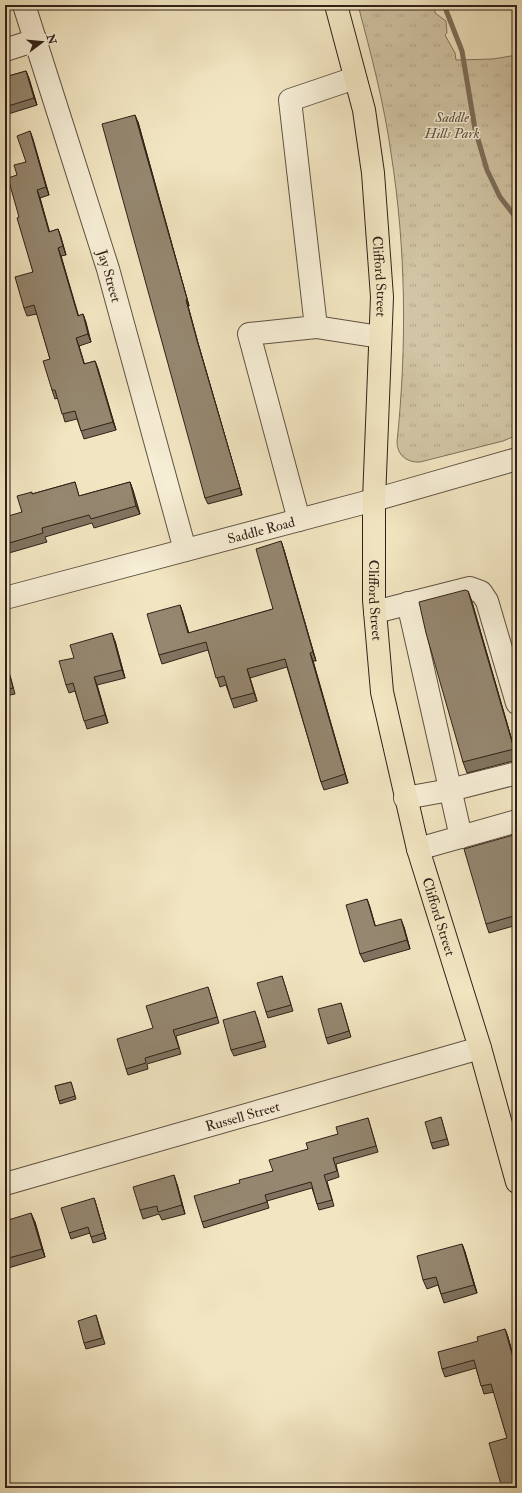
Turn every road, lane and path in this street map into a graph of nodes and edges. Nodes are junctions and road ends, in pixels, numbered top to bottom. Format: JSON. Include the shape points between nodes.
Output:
{"nodes":[{"id":1,"x":24,"y":5,"type":"edge"},
{"id":2,"x":336,"y":5,"type":"edge"},
{"id":3,"x":36,"y":40,"type":"junction"},
{"id":4,"x":5,"y":50,"type":"edge"},
{"id":5,"x":355,"y":78,"type":"junction"},
{"id":6,"x":316,"y":327,"type":"junction"},
{"id":7,"x":380,"y":337,"type":"junction"},
{"id":8,"x":517,"y":459,"type":"edge"},
{"id":9,"x":374,"y":500,"type":"junction"},
{"id":10,"x":299,"y":520,"type":"junction"},
{"id":11,"x":185,"y":550,"type":"junction"},
{"id":12,"x":5,"y":598,"type":"edge"},
{"id":13,"x":408,"y":603,"type":"junction"},
{"id":14,"x":375,"y":612,"type":"junction"},
{"id":15,"x":517,"y":703,"type":"edge"},
{"id":16,"x":517,"y":773,"type":"edge"},
{"id":17,"x":450,"y":790,"type":"junction"},
{"id":18,"x":406,"y":798,"type":"junction"},
{"id":19,"x":517,"y":821,"type":"edge"},
{"id":20,"x":461,"y":837,"type":"junction"},
{"id":21,"x":418,"y":849,"type":"junction"},
{"id":22,"x":480,"y":1048,"type":"junction"},
{"id":23,"x":515,"y":1170,"type":"edge"},
{"id":24,"x":5,"y":1184,"type":"edge"}],
"edges":[{"from":1,"to":3,"type":"street","name":"Jay Street"},
{"from":2,"to":5,"type":"main road","name":"Clifford Street"},
{"from":3,"to":4,"type":"street"},
{"from":3,"to":11,"type":"street","name":"Jay Street","via":[[108,268]]},
{"from":5,"to":6,"type":"street","via":[[290,100]]},
{"from":5,"to":7,"type":"main road","name":"Clifford Street","via":[[364,110],[373,173],[382,297]]},
{"from":6,"to":7,"type":"street"},
{"from":6,"to":10,"type":"street","via":[[249,334]]},
{"from":7,"to":9,"type":"main road","name":"Clifford Street"},
{"from":8,"to":9,"type":"street","name":"Saddle Road"},
{"from":9,"to":10,"type":"street","name":"Saddle Road"},
{"from":9,"to":14,"type":"main road","name":"Clifford Street"},
{"from":10,"to":11,"type":"street","name":"Saddle Road"},
{"from":11,"to":12,"type":"street","name":"Saddle Road"},
{"from":13,"to":14,"type":"street"},
{"from":13,"to":15,"type":"street","via":[[470,588],[481,592],[487,601]]},
{"from":13,"to":17,"type":"street"},
{"from":14,"to":18,"type":"main road","name":"Clifford Street","via":[[382,692]]},
{"from":16,"to":17,"type":"street"},
{"from":17,"to":18,"type":"street"},
{"from":17,"to":20,"type":"street"},
{"from":18,"to":21,"type":"main road","name":"Clifford Street"},
{"from":19,"to":20,"type":"street"},
{"from":20,"to":21,"type":"street"},
{"from":21,"to":22,"type":"main road","name":"Clifford Street"},
{"from":22,"to":23,"type":"main road","name":"Clifford Street"},
{"from":22,"to":24,"type":"street","name":"Russell Street"}]}
